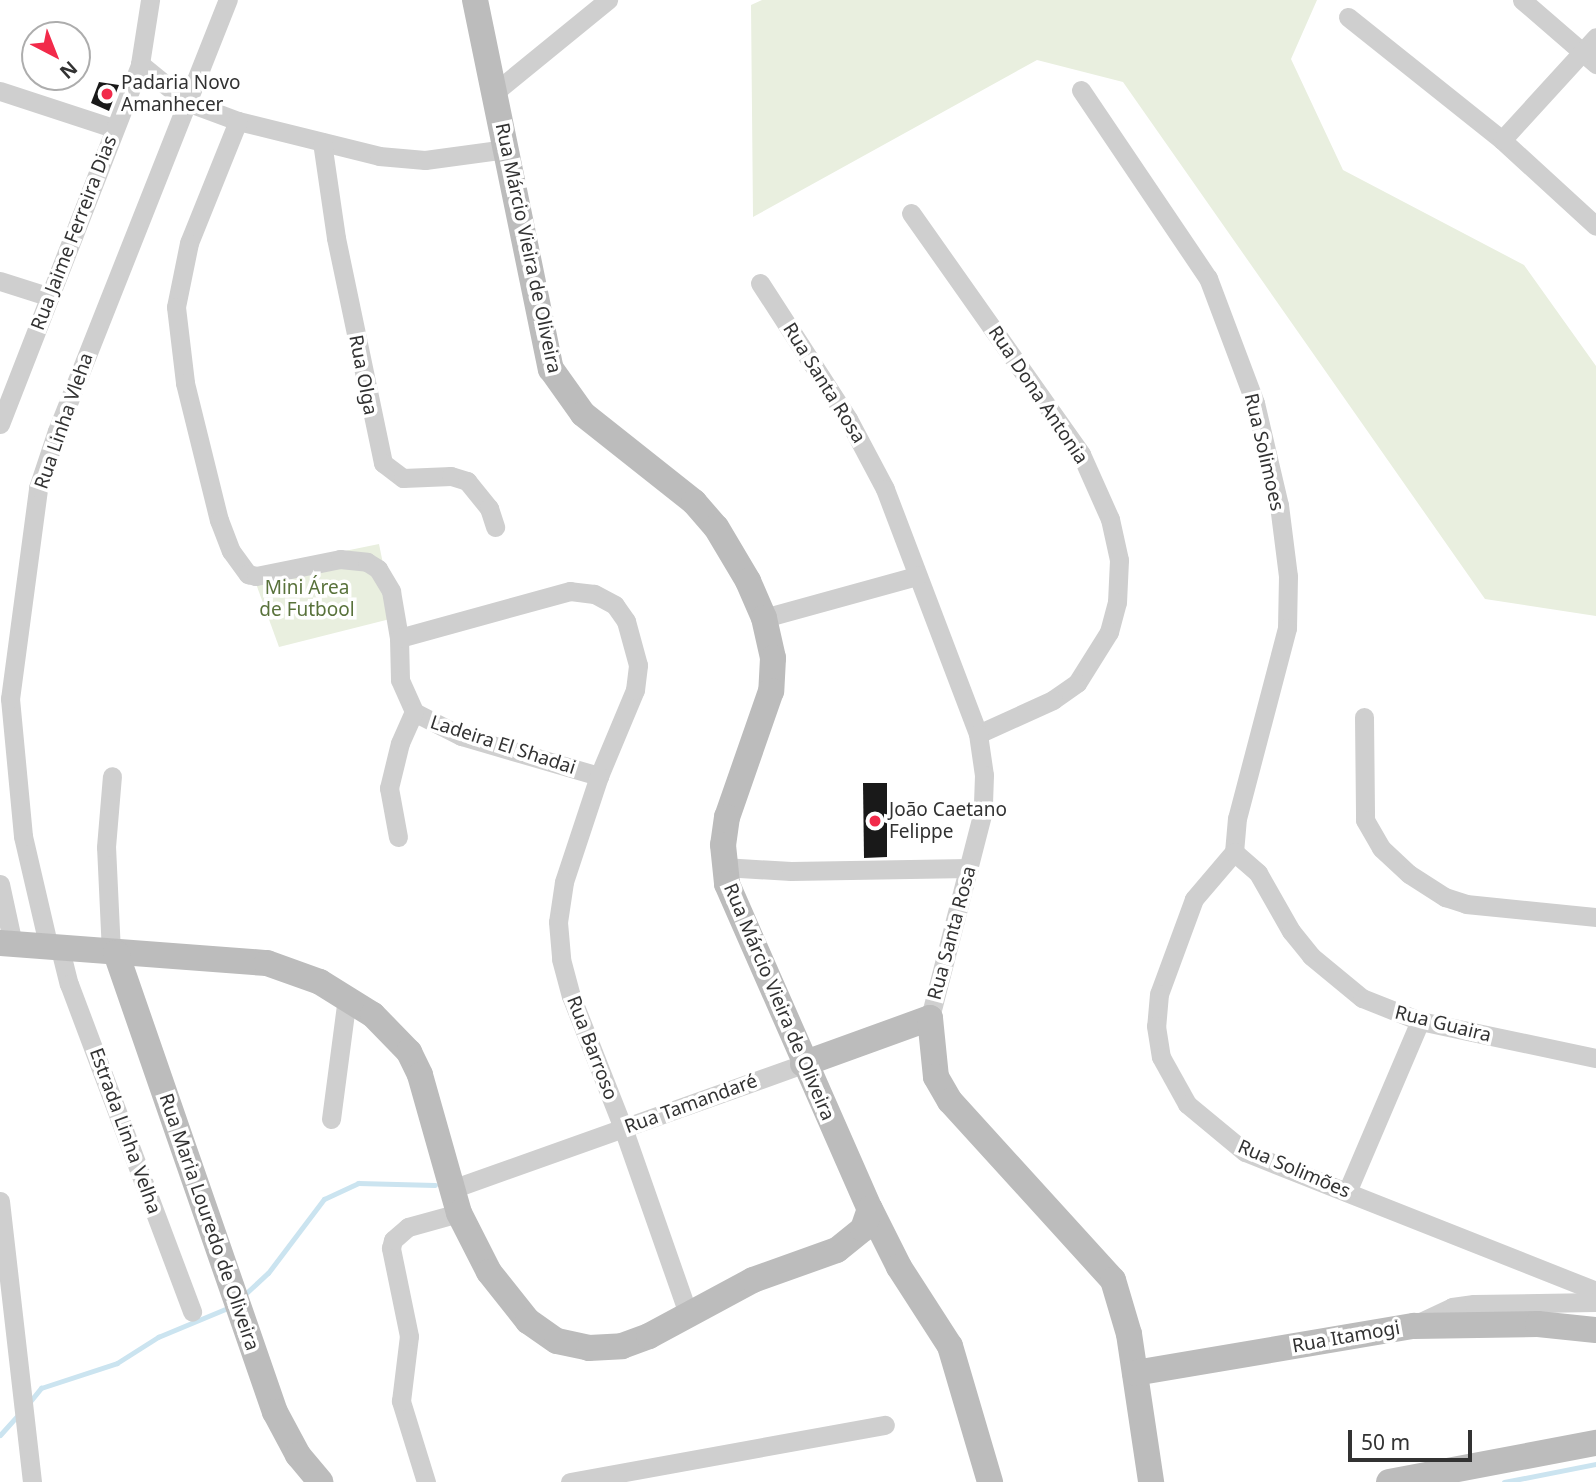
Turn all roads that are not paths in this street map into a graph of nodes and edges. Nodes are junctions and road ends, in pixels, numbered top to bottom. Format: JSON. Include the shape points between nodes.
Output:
{"nodes":[{"id":1,"x":150,"y":0,"type":"edge"},
{"id":2,"x":228,"y":0,"type":"edge"},
{"id":3,"x":475,"y":0,"type":"edge"},
{"id":4,"x":608,"y":0,"type":"edge"},
{"id":5,"x":1522,"y":0,"type":"edge"},
{"id":6,"x":1348,"y":17,"type":"dead end"},
{"id":7,"x":1596,"y":37,"type":"edge"},
{"id":8,"x":1589,"y":58,"type":"edge"},
{"id":9,"x":140,"y":64,"type":"junction"},
{"id":10,"x":1080,"y":90,"type":"dead end"},
{"id":11,"x":0,"y":91,"type":"edge"},
{"id":12,"x":495,"y":92,"type":"junction"},
{"id":13,"x":187,"y":102,"type":"junction"},
{"id":14,"x":238,"y":121,"type":"junction"},
{"id":15,"x":113,"y":128,"type":"junction"},
{"id":16,"x":1502,"y":140,"type":"junction"},
{"id":17,"x":322,"y":142,"type":"junction"},
{"id":18,"x":506,"y":149,"type":"junction"},
{"id":19,"x":911,"y":213,"type":"dead end"},
{"id":20,"x":1596,"y":226,"type":"edge"},
{"id":21,"x":0,"y":281,"type":"edge"},
{"id":22,"x":760,"y":283,"type":"dead end"},
{"id":23,"x":50,"y":297,"type":"junction"},
{"id":24,"x":0,"y":424,"type":"edge"},
{"id":25,"x":495,"y":527,"type":"dead end"},
{"id":26,"x":917,"y":576,"type":"junction"},
{"id":27,"x":764,"y":618,"type":"junction"},
{"id":28,"x":399,"y":638,"type":"junction"},
{"id":29,"x":414,"y":712,"type":"junction"},
{"id":30,"x":1364,"y":717,"type":"dead end"},
{"id":31,"x":978,"y":734,"type":"junction"},
{"id":32,"x":112,"y":775,"type":"dead end"},
{"id":33,"x":599,"y":776,"type":"junction"},
{"id":34,"x":398,"y":837,"type":"dead end"},
{"id":35,"x":1234,"y":852,"type":"junction"},
{"id":36,"x":723,"y":867,"type":"junction"},
{"id":37,"x":969,"y":868,"type":"junction"},
{"id":38,"x":0,"y":884,"type":"edge"},
{"id":39,"x":1596,"y":917,"type":"edge"},
{"id":40,"x":7,"y":944,"type":"edge"},
{"id":41,"x":54,"y":949,"type":"junction"},
{"id":42,"x":113,"y":953,"type":"junction"},
{"id":43,"x":347,"y":997,"type":"junction"},
{"id":44,"x":930,"y":1018,"type":"junction"},
{"id":45,"x":1420,"y":1021,"type":"junction"},
{"id":46,"x":1596,"y":1058,"type":"edge"},
{"id":47,"x":803,"y":1064,"type":"junction"},
{"id":48,"x":331,"y":1119,"type":"dead end"},
{"id":49,"x":623,"y":1128,"type":"junction"},
{"id":50,"x":1348,"y":1192,"type":"junction"},
{"id":51,"x":0,"y":1201,"type":"edge"},
{"id":52,"x":455,"y":1201,"type":"junction"},
{"id":53,"x":870,"y":1209,"type":"junction"},
{"id":54,"x":837,"y":1250,"type":"junction"},
{"id":55,"x":899,"y":1267,"type":"junction"},
{"id":56,"x":1596,"y":1291,"type":"edge"},
{"id":57,"x":1596,"y":1302,"type":"edge"},
{"id":58,"x":192,"y":1312,"type":"dead end"},
{"id":59,"x":688,"y":1314,"type":"junction"},
{"id":60,"x":1414,"y":1326,"type":"junction"},
{"id":61,"x":1596,"y":1330,"type":"edge"},
{"id":62,"x":1135,"y":1373,"type":"junction"},
{"id":63,"x":885,"y":1425,"type":"dead end"},
{"id":64,"x":1596,"y":1443,"type":"edge"},
{"id":65,"x":32,"y":1482,"type":"edge"},
{"id":66,"x":321,"y":1482,"type":"edge"},
{"id":67,"x":426,"y":1482,"type":"edge"},
{"id":68,"x":570,"y":1482,"type":"edge"},
{"id":69,"x":990,"y":1482,"type":"edge"},
{"id":70,"x":1151,"y":1482,"type":"edge"},
{"id":71,"x":1390,"y":1482,"type":"edge"}],
"edges":[{"from":1,"to":9,"type":"street","name":"Rua Jaime Ferreira Dias"},
{"from":2,"to":13,"type":"street","name":"Rua Linha Vleha"},
{"from":3,"to":12,"type":"main road","name":"Rua Márcio Vieira de Oliveira"},
{"from":4,"to":12,"type":"street"},
{"from":5,"to":8,"type":"street"},
{"from":6,"to":16,"type":"street"},
{"from":7,"to":8,"type":"street"},
{"from":8,"to":16,"type":"street"},
{"from":9,"to":13,"type":"street"},
{"from":9,"to":15,"type":"street","name":"Rua Jaime Ferreira Dias"},
{"from":10,"to":35,"type":"street","name":"Rua Solimoes","via":[[1208,278],[1255,402],[1279,505],[1288,576],[1287,628],[1237,818]]},
{"from":11,"to":15,"type":"street"},
{"from":12,"to":18,"type":"main road","name":"Rua Márcio Vieira de Oliveira"},
{"from":13,"to":14,"type":"street"},
{"from":13,"to":41,"type":"street","name":"Rua Linha Vleha","via":[[57,431],[38,488],[28,543],[10,699],[23,836]]},
{"from":14,"to":17,"type":"street"},
{"from":14,"to":28,"type":"street","via":[[189,243],[176,307],[185,383],[219,520],[231,551],[248,574],[265,576],[340,559],[367,562],[386,579]]},
{"from":15,"to":23,"type":"street","name":"Rua Jaime Ferreira Dias"},
{"from":16,"to":20,"type":"street"},
{"from":17,"to":18,"type":"street","via":[[402,159]]},
{"from":17,"to":25,"type":"street","name":"Rua Olga","via":[[336,238],[383,463],[403,478],[452,476],[467,481],[489,508]]},
{"from":18,"to":27,"type":"main road","name":"Rua Márcio Vieira de Oliveira","via":[[551,369],[559,385],[583,414],[694,502],[735,556]]},
{"from":19,"to":31,"type":"street","name":"Rua Dona Antonia","via":[[1081,454],[1110,519],[1119,560],[1117,602],[1108,632],[1077,682],[1053,700]]},
{"from":21,"to":23,"type":"street"},
{"from":22,"to":26,"type":"street","name":"Rua Santa Rosa","via":[[849,419],[885,489]]},
{"from":23,"to":24,"type":"street","name":"Rua Jaime Ferreira Dias"},
{"from":26,"to":27,"type":"street"},
{"from":26,"to":31,"type":"street","name":"Rua Santa Rosa"},
{"from":27,"to":36,"type":"main road","name":"Rua Márcio Vieira de Oliveira","via":[[773,658],[771,691],[727,817]]},
{"from":28,"to":29,"type":"street","name":"Ladeira El Shadai","via":[[400,680]]},
{"from":28,"to":33,"type":"street","name":"Ladeira El Shadai","via":[[570,591],[594,594],[615,605],[626,621],[638,665],[635,690]]},
{"from":29,"to":33,"type":"street","name":"Ladeira El Shadai","via":[[461,736]]},
{"from":29,"to":34,"type":"street","via":[[392,766],[389,788]]},
{"from":30,"to":39,"type":"street","via":[[1361,782],[1365,820],[1381,848],[1409,874],[1445,897],[1466,904]]},
{"from":31,"to":37,"type":"street","name":"Rua Santa Rosa","via":[[985,797]]},
{"from":32,"to":42,"type":"street","via":[[106,847]]},
{"from":33,"to":49,"type":"street","name":"Rua Barroso","via":[[564,882],[558,922],[571,996]]},
{"from":35,"to":45,"type":"street","name":"Rua Guaira","via":[[1258,873],[1291,931],[1334,979],[1393,1014]]},
{"from":35,"to":50,"type":"street","name":"Rua Solimões","via":[[1194,899],[1169,957],[1156,1026],[1161,1057],[1187,1104],[1224,1139],[1245,1152]]},
{"from":36,"to":37,"type":"street","via":[[791,871]]},
{"from":36,"to":47,"type":"main road","name":"Rua Márcio Vieira de Oliveira","via":[[733,903]]},
{"from":37,"to":44,"type":"street","name":"Rua Santa Rosa"},
{"from":38,"to":40,"type":"street"},
{"from":40,"to":41,"type":"main road"},
{"from":41,"to":42,"type":"main road"},
{"from":41,"to":58,"type":"street","name":"Estrada Linha Velha"},
{"from":42,"to":43,"type":"main road","via":[[267,963]]},
{"from":42,"to":66,"type":"main road","name":"Rua Maria Louredo de Oliveira","via":[[285,1434]]},
{"from":43,"to":48,"type":"street"},
{"from":43,"to":52,"type":"main road","via":[[394,1033],[410,1052],[434,1114]]},
{"from":44,"to":47,"type":"main road","name":"Rua Tamandaré"},
{"from":44,"to":62,"type":"main road","name":"Rua Santa Rosa","via":[[936,1077],[950,1101],[1113,1280]]},
{"from":45,"to":46,"type":"street","name":"Rua Guaira"},
{"from":45,"to":50,"type":"street"},
{"from":47,"to":49,"type":"street","name":"Rua Tamandaré"},
{"from":47,"to":53,"type":"main road","name":"Rua Márcio Vieira de Oliveira"},
{"from":49,"to":52,"type":"street","name":"Rua Tamandaré"},
{"from":49,"to":59,"type":"street","name":"Rua Barroso"},
{"from":50,"to":56,"type":"street","name":"Rua Solimões"},
{"from":51,"to":65,"type":"street"},
{"from":52,"to":59,"type":"main road","via":[[507,1297],[528,1321],[557,1341],[589,1348],[622,1346]]},
{"from":52,"to":67,"type":"street","name":"Rua Tamandaré","via":[[408,1227],[391,1248],[409,1336],[401,1401]]},
{"from":53,"to":54,"type":"main road","via":[[863,1229]]},
{"from":53,"to":55,"type":"main road","name":"Rua Márcio Vieira de Oliveira"},
{"from":54,"to":55,"type":"main road","via":[[867,1254]]},
{"from":54,"to":59,"type":"main road","via":[[753,1280]]},
{"from":55,"to":69,"type":"main road","name":"Rua Márcio Vieira de Oliveira","via":[[950,1346]]},
{"from":57,"to":60,"type":"street","name":"Rua Itamogi","via":[[1474,1304],[1452,1307]]},
{"from":60,"to":61,"type":"main road"},
{"from":60,"to":62,"type":"main road","name":"Rua Itamogi"},
{"from":62,"to":70,"type":"main road","name":"Rua Santa Rosa"},
{"from":63,"to":68,"type":"street"},
{"from":64,"to":71,"type":"main road"}]}
